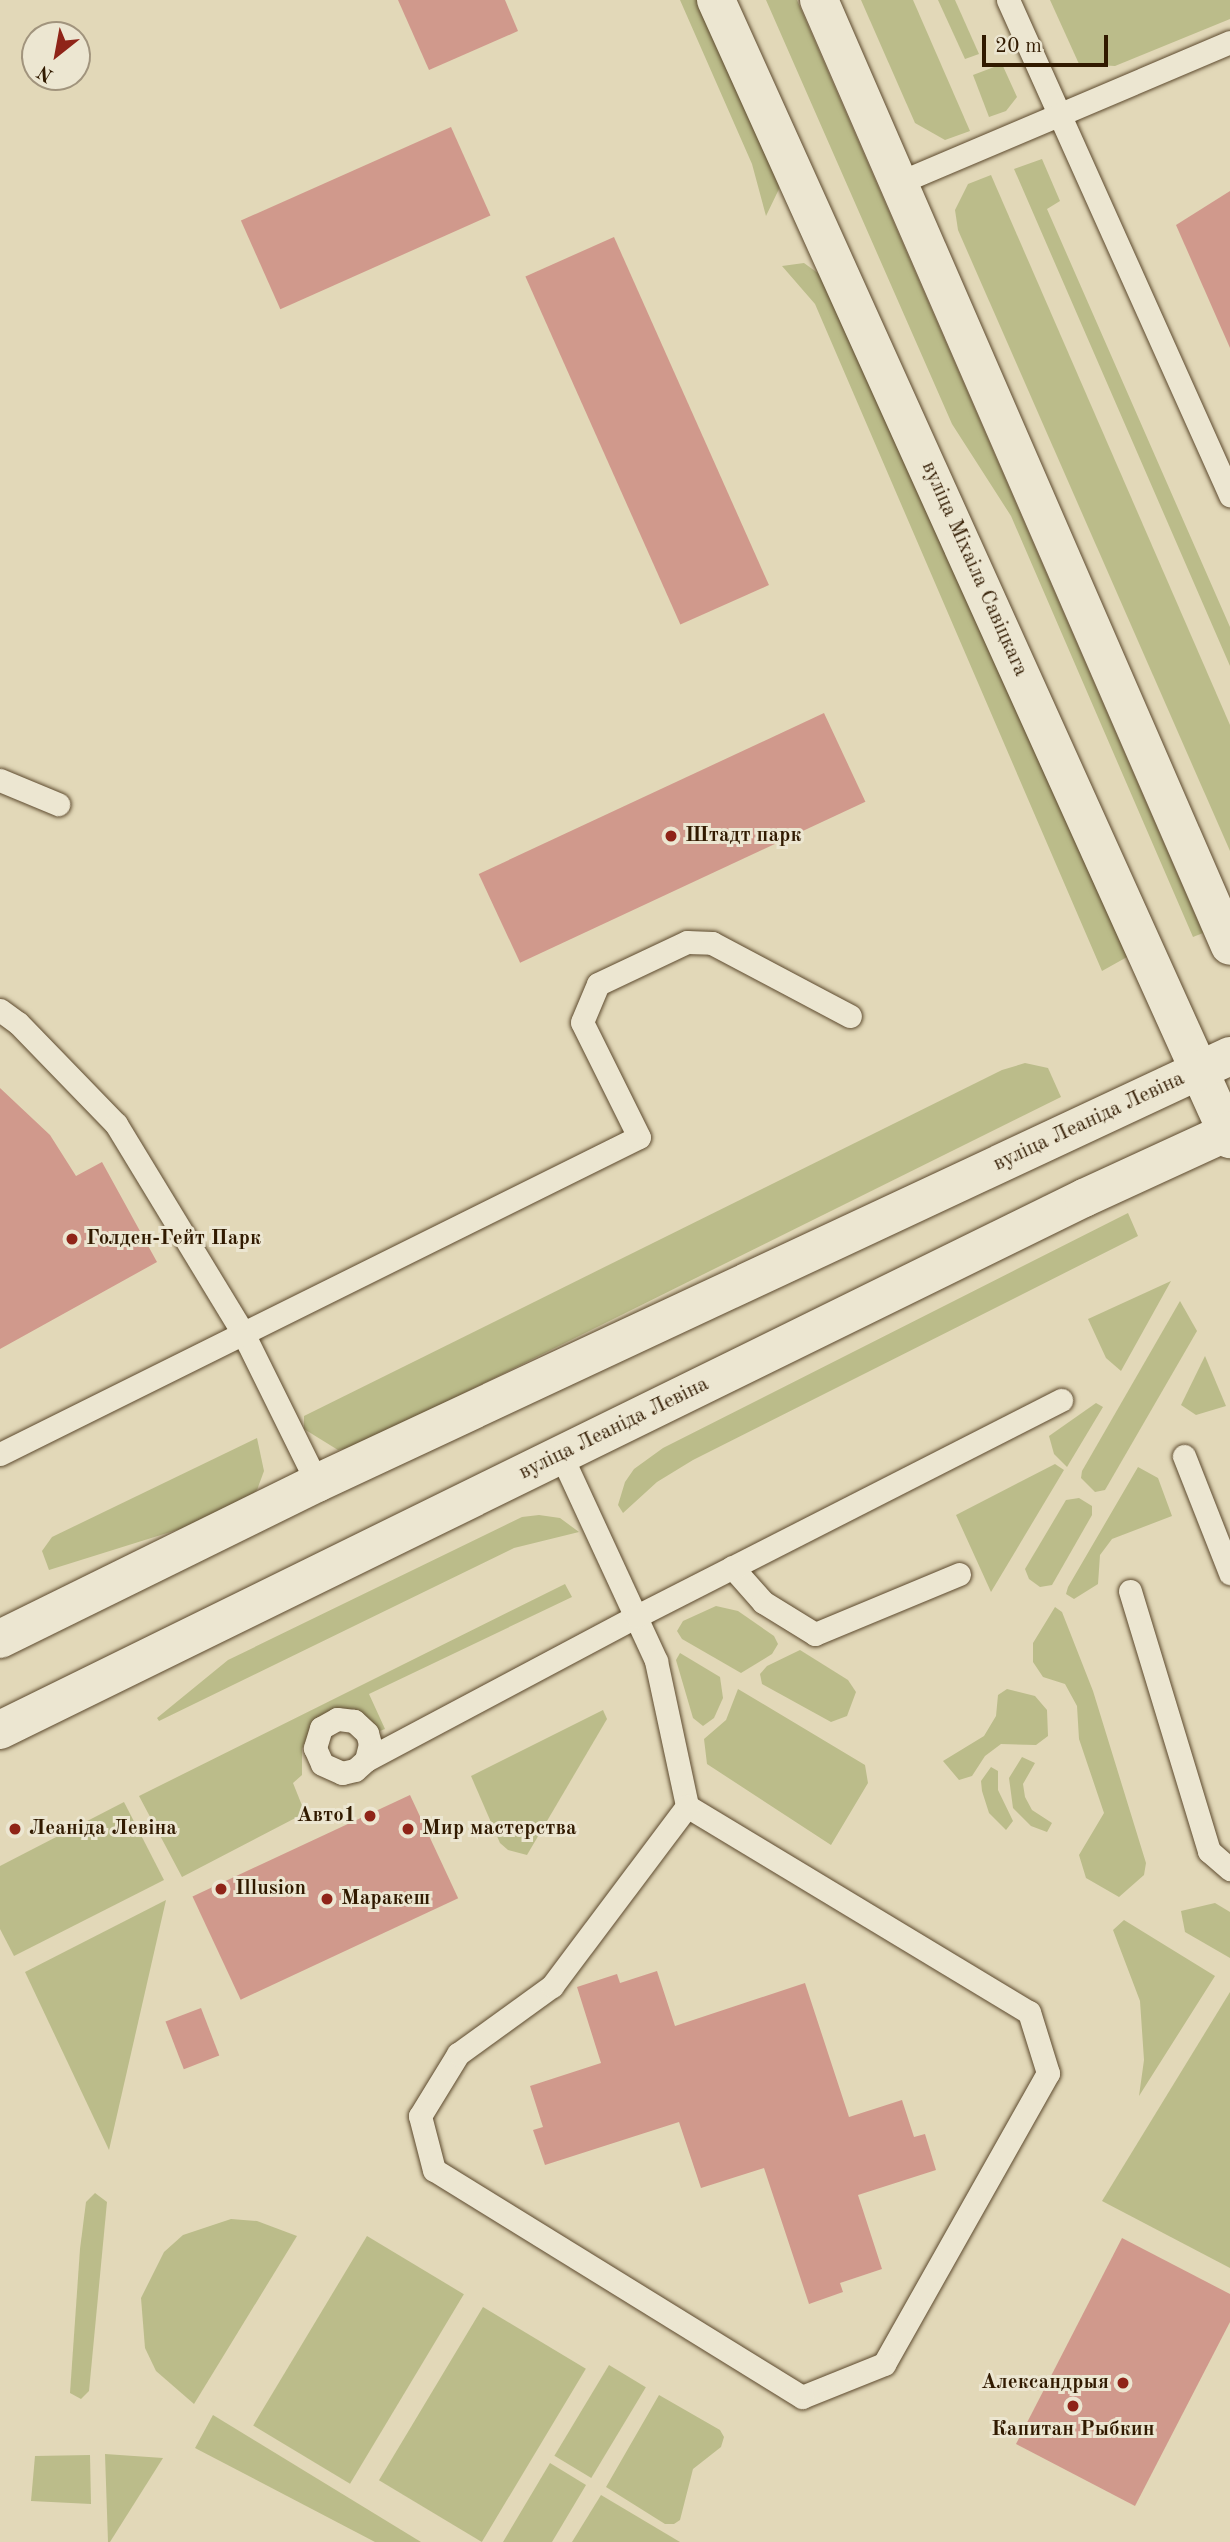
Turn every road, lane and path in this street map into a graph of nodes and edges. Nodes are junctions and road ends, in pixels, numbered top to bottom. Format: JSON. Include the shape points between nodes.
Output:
{"nodes":[{"id":1,"x":716,"y":0,"type":"edge"},
{"id":2,"x":819,"y":0,"type":"edge"},
{"id":3,"x":1008,"y":0,"type":"edge"},
{"id":4,"x":1230,"y":42,"type":"edge"},
{"id":5,"x":1063,"y":115,"type":"junction"},
{"id":6,"x":898,"y":184,"type":"junction"},
{"id":7,"x":1230,"y":495,"type":"edge"},
{"id":8,"x":0,"y":780,"type":"edge"},
{"id":9,"x":58,"y":804,"type":"dead end"},
{"id":10,"x":1230,"y":946,"type":"edge"},
{"id":11,"x":0,"y":1010,"type":"edge"},
{"id":12,"x":850,"y":1016,"type":"dead end"},
{"id":13,"x":1215,"y":1064,"type":"edge"},
{"id":14,"x":1229,"y":1134,"type":"edge"},
{"id":15,"x":243,"y":1333,"type":"junction"},
{"id":16,"x":1061,"y":1400,"type":"dead end"},
{"id":17,"x":0,"y":1454,"type":"edge"},
{"id":18,"x":561,"y":1455,"type":"junction"},
{"id":19,"x":1184,"y":1456,"type":"dead end"},
{"id":20,"x":317,"y":1483,"type":"junction"},
{"id":21,"x":732,"y":1567,"type":"junction"},
{"id":22,"x":1230,"y":1573,"type":"edge"},
{"id":23,"x":959,"y":1574,"type":"dead end"},
{"id":24,"x":1130,"y":1591,"type":"dead end"},
{"id":25,"x":637,"y":1616,"type":"junction"},
{"id":26,"x":0,"y":1639,"type":"edge"},
{"id":27,"x":0,"y":1730,"type":"edge"},
{"id":28,"x":366,"y":1760,"type":"dead end"},
{"id":29,"x":687,"y":1806,"type":"junction"},
{"id":30,"x":1230,"y":1869,"type":"edge"}],
"edges":[{"from":1,"to":13,"type":"main road","name":"вуліца Міхаіла Савіцкага"},
{"from":2,"to":6,"type":"main road"},
{"from":3,"to":5,"type":"lane"},
{"from":4,"to":5,"type":"lane"},
{"from":5,"to":6,"type":"lane"},
{"from":5,"to":7,"type":"lane"},
{"from":6,"to":10,"type":"main road"},
{"from":8,"to":9,"type":"lane"},
{"from":11,"to":15,"type":"lane","via":[[116,1124]]},
{"from":12,"to":15,"type":"lane","via":[[712,943],[688,942],[598,984],[582,1021],[639,1137]]},
{"from":13,"to":14,"type":"main road","name":"вуліца Міхаіла Савіцкага"},
{"from":13,"to":20,"type":"main road","name":"вуліца Леаніда Левіна"},
{"from":14,"to":18,"type":"main road","name":"вуліца Леаніда Левіна","via":[[1084,1198]]},
{"from":15,"to":17,"type":"lane"},
{"from":15,"to":20,"type":"lane"},
{"from":16,"to":21,"type":"lane"},
{"from":18,"to":25,"type":"lane"},
{"from":18,"to":27,"type":"main road","name":"вуліца Леаніда Левіна"},
{"from":19,"to":22,"type":"lane"},
{"from":20,"to":26,"type":"main road","name":"вуліца Леаніда Левіна"},
{"from":21,"to":23,"type":"lane","via":[[763,1602],[815,1634]]},
{"from":21,"to":25,"type":"lane"},
{"from":24,"to":30,"type":"lane","via":[[1209,1851]]},
{"from":25,"to":28,"type":"lane"},
{"from":25,"to":29,"type":"lane","via":[[656,1661]]},
{"from":29,"to":29,"type":"lane","via":[[552,1986],[458,2054],[420,2116],[434,2170],[802,2397],[884,2364],[1048,2073],[1029,2012]]}]}
